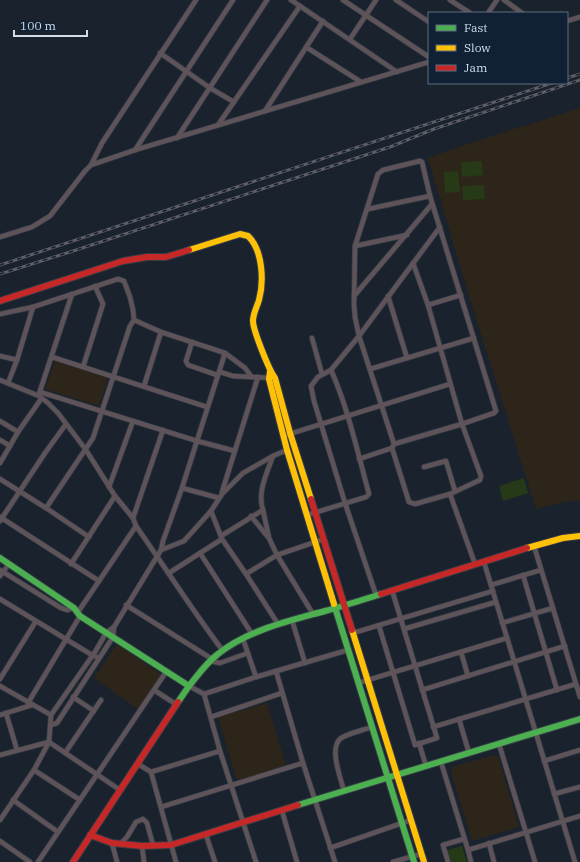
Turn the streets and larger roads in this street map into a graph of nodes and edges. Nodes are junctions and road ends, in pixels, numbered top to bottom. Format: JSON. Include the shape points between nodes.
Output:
{"nodes":[{"id":1,"x":196,"y":0,"type":"edge"},
{"id":2,"x":233,"y":0,"type":"edge"},
{"id":3,"x":267,"y":0,"type":"edge"},
{"id":4,"x":291,"y":0,"type":"edge"},
{"id":5,"x":343,"y":0,"type":"edge"},
{"id":6,"x":376,"y":0,"type":"edge"},
{"id":7,"x":396,"y":0,"type":"edge"},
{"id":8,"x":450,"y":0,"type":"edge"},
{"id":9,"x":497,"y":0,"type":"edge"},
{"id":10,"x":504,"y":0,"type":"edge"},
{"id":11,"x":300,"y":6,"type":"junction"},
{"id":12,"x":468,"y":12,"type":"edge"},
{"id":13,"x":489,"y":12,"type":"edge"},
{"id":14,"x":521,"y":12,"type":"edge"},
{"id":15,"x":366,"y":15,"type":"junction"},
{"id":16,"x":580,"y":17,"type":"edge"},
{"id":17,"x":323,"y":21,"type":"junction"},
{"id":18,"x":428,"y":21,"type":"edge"},
{"id":19,"x":568,"y":21,"type":"edge"},
{"id":20,"x":350,"y":39,"type":"junction"},
{"id":21,"x":306,"y":47,"type":"junction"},
{"id":22,"x":160,"y":53,"type":"junction"},
{"id":23,"x":428,"y":56,"type":"edge"},
{"id":24,"x":428,"y":62,"type":"edge"},
{"id":25,"x":186,"y":71,"type":"junction"},
{"id":26,"x":397,"y":72,"type":"junction"},
{"id":27,"x":361,"y":82,"type":"junction"},
{"id":28,"x":210,"y":88,"type":"junction"},
{"id":29,"x":234,"y":102,"type":"junction"},
{"id":30,"x":265,"y":111,"type":"junction"},
{"id":31,"x":218,"y":125,"type":"junction"},
{"id":32,"x":177,"y":138,"type":"junction"},
{"id":33,"x":135,"y":150,"type":"junction"},
{"id":34,"x":91,"y":165,"type":"junction"},
{"id":35,"x":430,"y":196,"type":"junction"},
{"id":36,"x":432,"y":204,"type":"junction"},
{"id":37,"x":368,"y":208,"type":"junction"},
{"id":38,"x":440,"y":227,"type":"junction"},
{"id":39,"x":407,"y":234,"type":"junction"},
{"id":40,"x":0,"y":237,"type":"edge"},
{"id":41,"x":355,"y":246,"type":"junction"},
{"id":42,"x":413,"y":263,"type":"junction"},
{"id":43,"x":95,"y":286,"type":"junction"},
{"id":44,"x":72,"y":294,"type":"junction"},
{"id":45,"x":461,"y":295,"type":"junction"},
{"id":46,"x":354,"y":296,"type":"junction"},
{"id":47,"x":388,"y":296,"type":"junction"},
{"id":48,"x":0,"y":301,"type":"edge"},
{"id":49,"x":428,"y":305,"type":"junction"},
{"id":50,"x":33,"y":307,"type":"junction"},
{"id":51,"x":0,"y":314,"type":"edge"},
{"id":52,"x":134,"y":320,"type":"junction"},
{"id":53,"x":161,"y":332,"type":"junction"},
{"id":54,"x":359,"y":336,"type":"junction"},
{"id":55,"x":312,"y":338,"type":"dead end"},
{"id":56,"x":474,"y":338,"type":"junction"},
{"id":57,"x":192,"y":342,"type":"junction"},
{"id":58,"x":440,"y":348,"type":"junction"},
{"id":59,"x":226,"y":353,"type":"junction"},
{"id":60,"x":0,"y":356,"type":"edge"},
{"id":61,"x":52,"y":357,"type":"junction"},
{"id":62,"x":407,"y":358,"type":"junction"},
{"id":63,"x":17,"y":360,"type":"junction"},
{"id":64,"x":83,"y":367,"type":"junction"},
{"id":65,"x":331,"y":370,"type":"junction"},
{"id":66,"x":370,"y":370,"type":"junction"},
{"id":67,"x":218,"y":374,"type":"junction"},
{"id":68,"x":322,"y":374,"type":"junction"},
{"id":69,"x":114,"y":376,"type":"junction"},
{"id":70,"x":251,"y":376,"type":"junction"},
{"id":71,"x":258,"y":377,"type":"junction"},
{"id":72,"x":272,"y":378,"type":"junction"},
{"id":73,"x":0,"y":380,"type":"edge"},
{"id":74,"x":8,"y":383,"type":"junction"},
{"id":75,"x":450,"y":384,"type":"junction"},
{"id":76,"x":144,"y":386,"type":"junction"},
{"id":77,"x":40,"y":396,"type":"junction"},
{"id":78,"x":381,"y":406,"type":"junction"},
{"id":79,"x":207,"y":407,"type":"junction"},
{"id":80,"x":102,"y":410,"type":"junction"},
{"id":81,"x":347,"y":416,"type":"junction"},
{"id":82,"x":0,"y":421,"type":"edge"},
{"id":83,"x":133,"y":421,"type":"junction"},
{"id":84,"x":66,"y":424,"type":"junction"},
{"id":85,"x":321,"y":424,"type":"junction"},
{"id":86,"x":462,"y":424,"type":"junction"},
{"id":87,"x":163,"y":430,"type":"junction"},
{"id":88,"x":18,"y":432,"type":"junction"},
{"id":89,"x":290,"y":433,"type":"junction"},
{"id":90,"x":283,"y":436,"type":"junction"},
{"id":91,"x":0,"y":440,"type":"edge"},
{"id":92,"x":197,"y":441,"type":"junction"},
{"id":93,"x":10,"y":446,"type":"junction"},
{"id":94,"x":393,"y":446,"type":"junction"},
{"id":95,"x":86,"y":450,"type":"junction"},
{"id":96,"x":287,"y":450,"type":"junction"},
{"id":97,"x":234,"y":451,"type":"junction"},
{"id":98,"x":273,"y":456,"type":"junction"},
{"id":99,"x":359,"y":459,"type":"junction"},
{"id":100,"x":0,"y":463,"type":"edge"},
{"id":101,"x":424,"y":467,"type":"dead end"},
{"id":102,"x":0,"y":479,"type":"edge"},
{"id":103,"x":109,"y":487,"type":"junction"},
{"id":104,"x":182,"y":488,"type":"junction"},
{"id":105,"x":19,"y":491,"type":"junction"},
{"id":106,"x":455,"y":492,"type":"junction"},
{"id":107,"x":450,"y":494,"type":"junction"},
{"id":108,"x":115,"y":496,"type":"junction"},
{"id":109,"x":221,"y":496,"type":"junction"},
{"id":110,"x":345,"y":503,"type":"junction"},
{"id":111,"x":46,"y":508,"type":"junction"},
{"id":112,"x":263,"y":510,"type":"junction"},
{"id":113,"x":211,"y":511,"type":"junction"},
{"id":114,"x":316,"y":512,"type":"junction"},
{"id":115,"x":307,"y":515,"type":"junction"},
{"id":116,"x":252,"y":516,"type":"junction"},
{"id":117,"x":133,"y":518,"type":"junction"},
{"id":118,"x":1,"y":519,"type":"edge"},
{"id":119,"x":136,"y":526,"type":"junction"},
{"id":120,"x":580,"y":536,"type":"edge"},
{"id":121,"x":89,"y":537,"type":"junction"},
{"id":122,"x":222,"y":537,"type":"junction"},
{"id":123,"x":269,"y":538,"type":"junction"},
{"id":124,"x":324,"y":540,"type":"junction"},
{"id":125,"x":163,"y":542,"type":"junction"},
{"id":126,"x":315,"y":542,"type":"junction"},
{"id":127,"x":174,"y":546,"type":"junction"},
{"id":128,"x":534,"y":546,"type":"junction"},
{"id":129,"x":161,"y":550,"type":"junction"},
{"id":130,"x":200,"y":553,"type":"junction"},
{"id":131,"x":277,"y":556,"type":"junction"},
{"id":132,"x":157,"y":557,"type":"junction"},
{"id":133,"x":0,"y":558,"type":"edge"},
{"id":134,"x":484,"y":562,"type":"junction"},
{"id":135,"x":9,"y":564,"type":"junction"},
{"id":136,"x":71,"y":564,"type":"junction"},
{"id":137,"x":475,"y":564,"type":"junction"},
{"id":138,"x":541,"y":570,"type":"junction"},
{"id":139,"x":1,"y":573,"type":"edge"},
{"id":140,"x":169,"y":573,"type":"junction"},
{"id":141,"x":246,"y":574,"type":"junction"},
{"id":142,"x":523,"y":575,"type":"junction"},
{"id":143,"x":99,"y":581,"type":"junction"},
{"id":144,"x":491,"y":585,"type":"junction"},
{"id":145,"x":42,"y":586,"type":"junction"},
{"id":146,"x":392,"y":590,"type":"junction"},
{"id":147,"x":493,"y":591,"type":"junction"},
{"id":148,"x":37,"y":595,"type":"junction"},
{"id":149,"x":376,"y":595,"type":"junction"},
{"id":150,"x":2,"y":600,"type":"edge"},
{"id":151,"x":496,"y":602,"type":"junction"},
{"id":152,"x":126,"y":605,"type":"junction"},
{"id":153,"x":344,"y":605,"type":"junction"},
{"id":154,"x":0,"y":606,"type":"edge"},
{"id":155,"x":336,"y":607,"type":"junction"},
{"id":156,"x":553,"y":608,"type":"junction"},
{"id":157,"x":77,"y":612,"type":"junction"},
{"id":158,"x":313,"y":614,"type":"junction"},
{"id":159,"x":534,"y":614,"type":"junction"},
{"id":160,"x":401,"y":619,"type":"junction"},
{"id":161,"x":292,"y":620,"type":"junction"},
{"id":162,"x":36,"y":621,"type":"junction"},
{"id":163,"x":502,"y":623,"type":"junction"},
{"id":164,"x":278,"y":624,"type":"junction"},
{"id":165,"x":379,"y":626,"type":"junction"},
{"id":166,"x":114,"y":627,"type":"junction"},
{"id":167,"x":404,"y":630,"type":"junction"},
{"id":168,"x":106,"y":633,"type":"junction"},
{"id":169,"x":252,"y":634,"type":"junction"},
{"id":170,"x":353,"y":634,"type":"junction"},
{"id":171,"x":113,"y":637,"type":"junction"},
{"id":172,"x":507,"y":638,"type":"junction"},
{"id":173,"x":243,"y":639,"type":"junction"},
{"id":174,"x":66,"y":640,"type":"junction"},
{"id":175,"x":565,"y":646,"type":"junction"},
{"id":176,"x":348,"y":650,"type":"junction"},
{"id":177,"x":222,"y":651,"type":"junction"},
{"id":178,"x":461,"y":652,"type":"junction"},
{"id":179,"x":546,"y":652,"type":"junction"},
{"id":180,"x":248,"y":653,"type":"junction"},
{"id":181,"x":92,"y":655,"type":"junction"},
{"id":182,"x":99,"y":658,"type":"junction"},
{"id":183,"x":211,"y":660,"type":"junction"},
{"id":184,"x":514,"y":662,"type":"junction"},
{"id":185,"x":305,"y":663,"type":"junction"},
{"id":186,"x":415,"y":666,"type":"junction"},
{"id":187,"x":276,"y":671,"type":"junction"},
{"id":188,"x":166,"y":672,"type":"junction"},
{"id":189,"x":394,"y":672,"type":"junction"},
{"id":190,"x":468,"y":676,"type":"junction"},
{"id":191,"x":256,"y":677,"type":"junction"},
{"id":192,"x":0,"y":679,"type":"edge"},
{"id":193,"x":368,"y":680,"type":"junction"},
{"id":194,"x":358,"y":683,"type":"junction"},
{"id":195,"x":576,"y":684,"type":"junction"},
{"id":196,"x":0,"y":686,"type":"edge"},
{"id":197,"x":189,"y":686,"type":"junction"},
{"id":198,"x":154,"y":690,"type":"junction"},
{"id":199,"x":422,"y":690,"type":"junction"},
{"id":200,"x":557,"y":690,"type":"junction"},
{"id":201,"x":282,"y":693,"type":"junction"},
{"id":202,"x":204,"y":694,"type":"junction"},
{"id":203,"x":73,"y":697,"type":"junction"},
{"id":204,"x":580,"y":697,"type":"edge"},
{"id":205,"x":525,"y":699,"type":"junction"},
{"id":206,"x":101,"y":700,"type":"dead end"},
{"id":207,"x":30,"y":704,"type":"junction"},
{"id":208,"x":177,"y":705,"type":"junction"},
{"id":209,"x":94,"y":711,"type":"junction"},
{"id":210,"x":6,"y":714,"type":"junction"},
{"id":211,"x":0,"y":715,"type":"edge"},
{"id":212,"x":51,"y":715,"type":"junction"},
{"id":213,"x":211,"y":717,"type":"junction"},
{"id":214,"x":580,"y":719,"type":"edge"},
{"id":215,"x":459,"y":720,"type":"junction"},
{"id":216,"x":50,"y":725,"type":"junction"},
{"id":217,"x":372,"y":727,"type":"junction"},
{"id":218,"x":433,"y":727,"type":"junction"},
{"id":219,"x":536,"y":733,"type":"junction"},
{"id":220,"x":49,"y":742,"type":"junction"},
{"id":221,"x":419,"y":743,"type":"junction"},
{"id":222,"x":499,"y":744,"type":"junction"},
{"id":223,"x":17,"y":750,"type":"junction"},
{"id":224,"x":580,"y":750,"type":"edge"},
{"id":225,"x":220,"y":751,"type":"junction"},
{"id":226,"x":65,"y":753,"type":"junction"},
{"id":227,"x":469,"y":753,"type":"junction"},
{"id":228,"x":0,"y":755,"type":"edge"},
{"id":229,"x":544,"y":761,"type":"junction"},
{"id":230,"x":441,"y":762,"type":"junction"},
{"id":231,"x":303,"y":763,"type":"junction"},
{"id":232,"x":138,"y":764,"type":"junction"},
{"id":233,"x":426,"y":766,"type":"junction"},
{"id":234,"x":34,"y":770,"type":"junction"},
{"id":235,"x":151,"y":772,"type":"junction"},
{"id":236,"x":96,"y":775,"type":"junction"},
{"id":237,"x":397,"y":775,"type":"junction"},
{"id":238,"x":388,"y":778,"type":"junction"},
{"id":239,"x":231,"y":786,"type":"junction"},
{"id":240,"x":580,"y":787,"type":"edge"},
{"id":241,"x":120,"y":790,"type":"junction"},
{"id":242,"x":344,"y":791,"type":"junction"},
{"id":243,"x":554,"y":794,"type":"junction"},
{"id":244,"x":13,"y":800,"type":"junction"},
{"id":245,"x":80,"y":800,"type":"junction"},
{"id":246,"x":315,"y":800,"type":"junction"},
{"id":247,"x":161,"y":807,"type":"junction"},
{"id":248,"x":282,"y":811,"type":"junction"},
{"id":249,"x":580,"y":816,"type":"edge"},
{"id":250,"x":0,"y":820,"type":"edge"},
{"id":251,"x":411,"y":820,"type":"junction"},
{"id":252,"x":562,"y":821,"type":"junction"},
{"id":253,"x":244,"y":822,"type":"junction"},
{"id":254,"x":402,"y":823,"type":"junction"},
{"id":255,"x":58,"y":832,"type":"junction"},
{"id":256,"x":525,"y":832,"type":"junction"},
{"id":257,"x":206,"y":834,"type":"junction"},
{"id":258,"x":90,"y":835,"type":"junction"},
{"id":259,"x":464,"y":839,"type":"junction"},
{"id":260,"x":0,"y":841,"type":"edge"},
{"id":261,"x":112,"y":843,"type":"junction"},
{"id":262,"x":488,"y":843,"type":"junction"},
{"id":263,"x":120,"y":844,"type":"junction"},
{"id":264,"x":153,"y":845,"type":"junction"},
{"id":265,"x":171,"y":845,"type":"junction"},
{"id":266,"x":142,"y":846,"type":"junction"},
{"id":267,"x":330,"y":848,"type":"junction"},
{"id":268,"x":468,"y":850,"type":"junction"},
{"id":269,"x":421,"y":854,"type":"junction"},
{"id":270,"x":413,"y":859,"type":"edge"},
{"id":271,"x":580,"y":860,"type":"edge"},
{"id":272,"x":30,"y":862,"type":"edge"},
{"id":273,"x":38,"y":862,"type":"edge"},
{"id":274,"x":74,"y":862,"type":"edge"},
{"id":275,"x":116,"y":862,"type":"edge"},
{"id":276,"x":144,"y":862,"type":"edge"},
{"id":277,"x":176,"y":862,"type":"edge"},
{"id":278,"x":215,"y":862,"type":"edge"},
{"id":279,"x":256,"y":862,"type":"edge"},
{"id":280,"x":297,"y":862,"type":"edge"},
{"id":281,"x":335,"y":862,"type":"edge"},
{"id":282,"x":393,"y":862,"type":"edge"},
{"id":283,"x":424,"y":862,"type":"edge"},
{"id":284,"x":448,"y":862,"type":"edge"},
{"id":285,"x":471,"y":862,"type":"edge"},
{"id":286,"x":494,"y":862,"type":"edge"},
{"id":287,"x":535,"y":862,"type":"edge"},
{"id":288,"x":574,"y":862,"type":"edge"}],
"edges":[{"from":1,"to":22,"type":"street"},
{"from":2,"to":25,"type":"street"},
{"from":3,"to":28,"type":"street"},
{"from":4,"to":11,"type":"street"},
{"from":5,"to":15,"type":"street"},
{"from":6,"to":15,"type":"street"},
{"from":7,"to":18,"type":"street"},
{"from":8,"to":12,"type":"street"},
{"from":9,"to":13,"type":"street"},
{"from":10,"to":14,"type":"street"},
{"from":11,"to":17,"type":"street"},
{"from":11,"to":29,"type":"street"},
{"from":15,"to":20,"type":"street"},
{"from":15,"to":23,"type":"street"},
{"from":16,"to":19,"type":"street"},
{"from":17,"to":20,"type":"street"},
{"from":17,"to":21,"type":"street"},
{"from":20,"to":26,"type":"street"},
{"from":21,"to":27,"type":"street"},
{"from":21,"to":30,"type":"street"},
{"from":22,"to":25,"type":"street"},
{"from":22,"to":34,"type":"street"},
{"from":24,"to":26,"type":"street"},
{"from":25,"to":28,"type":"street"},
{"from":25,"to":33,"type":"street"},
{"from":26,"to":27,"type":"street"},
{"from":27,"to":30,"type":"street"},
{"from":28,"to":29,"type":"street"},
{"from":28,"to":32,"type":"street"},
{"from":29,"to":31,"type":"street"},
{"from":30,"to":31,"type":"street"},
{"from":31,"to":32,"type":"street"},
{"from":32,"to":33,"type":"street"},
{"from":33,"to":34,"type":"street"},
{"from":34,"to":40,"type":"street","via":[[50,216],[32,227]]},
{"from":35,"to":36,"type":"street"},
{"from":35,"to":37,"type":"street"},
{"from":35,"to":37,"type":"street","via":[[422,162],[418,161],[380,172]]},
{"from":36,"to":38,"type":"street"},
{"from":36,"to":39,"type":"street"},
{"from":37,"to":41,"type":"street"},
{"from":38,"to":42,"type":"street"},
{"from":38,"to":45,"type":"street"},
{"from":39,"to":41,"type":"street"},
{"from":39,"to":46,"type":"street"},
{"from":41,"to":46,"type":"street"},
{"from":42,"to":47,"type":"street"},
{"from":42,"to":49,"type":"street"},
{"from":43,"to":44,"type":"street"},
{"from":43,"to":52,"type":"street","via":[[112,280],[124,280]]},
{"from":43,"to":64,"type":"street","via":[[103,304]]},
{"from":44,"to":50,"type":"street"},
{"from":44,"to":61,"type":"street"},
{"from":45,"to":49,"type":"street"},
{"from":45,"to":56,"type":"street"},
{"from":46,"to":54,"type":"street"},
{"from":47,"to":54,"type":"street"},
{"from":47,"to":62,"type":"street"},
{"from":48,"to":72,"type":"street","via":[[123,261],[147,257],[166,258],[236,235],[247,234],[256,249],[263,274],[252,317]]},
{"from":49,"to":58,"type":"street"},
{"from":50,"to":51,"type":"street"},
{"from":50,"to":63,"type":"street"},
{"from":52,"to":53,"type":"street"},
{"from":52,"to":69,"type":"street"},
{"from":53,"to":57,"type":"street"},
{"from":53,"to":76,"type":"street"},
{"from":54,"to":65,"type":"street"},
{"from":54,"to":66,"type":"street"},
{"from":55,"to":68,"type":"street"},
{"from":56,"to":58,"type":"street"},
{"from":56,"to":86,"type":"street","via":[[496,411]]},
{"from":57,"to":59,"type":"street"},
{"from":57,"to":67,"type":"street","via":[[186,361],[188,364]]},
{"from":58,"to":62,"type":"street"},
{"from":58,"to":75,"type":"street"},
{"from":59,"to":67,"type":"street"},
{"from":59,"to":70,"type":"street"},
{"from":60,"to":63,"type":"street"},
{"from":61,"to":64,"type":"street"},
{"from":61,"to":77,"type":"street"},
{"from":62,"to":66,"type":"street"},
{"from":63,"to":74,"type":"street"},
{"from":64,"to":69,"type":"street"},
{"from":65,"to":68,"type":"street"},
{"from":65,"to":81,"type":"street"},
{"from":66,"to":78,"type":"street"},
{"from":67,"to":70,"type":"street"},
{"from":67,"to":79,"type":"street"},
{"from":68,"to":85,"type":"street","via":[[311,386]]},
{"from":69,"to":76,"type":"street"},
{"from":69,"to":80,"type":"street"},
{"from":70,"to":71,"type":"street"},
{"from":71,"to":72,"type":"street"},
{"from":71,"to":97,"type":"street"},
{"from":72,"to":89,"type":"street"},
{"from":72,"to":90,"type":"street"},
{"from":73,"to":74,"type":"street"},
{"from":74,"to":77,"type":"street"},
{"from":75,"to":78,"type":"street"},
{"from":75,"to":86,"type":"street"},
{"from":76,"to":79,"type":"street"},
{"from":77,"to":80,"type":"street"},
{"from":77,"to":84,"type":"street"},
{"from":77,"to":88,"type":"street"},
{"from":78,"to":81,"type":"street"},
{"from":78,"to":94,"type":"street"},
{"from":79,"to":92,"type":"street"},
{"from":80,"to":83,"type":"street"},
{"from":80,"to":95,"type":"street","via":[[93,438]]},
{"from":81,"to":85,"type":"street"},
{"from":81,"to":99,"type":"street"},
{"from":82,"to":88,"type":"street"},
{"from":83,"to":87,"type":"street"},
{"from":83,"to":103,"type":"street"},
{"from":84,"to":95,"type":"street"},
{"from":84,"to":105,"type":"street"},
{"from":85,"to":89,"type":"street"},
{"from":85,"to":110,"type":"street"},
{"from":86,"to":94,"type":"street"},
{"from":86,"to":106,"type":"street","via":[[481,478]]},
{"from":87,"to":92,"type":"street"},
{"from":87,"to":117,"type":"street"},
{"from":88,"to":93,"type":"street"},
{"from":89,"to":90,"type":"street"},
{"from":89,"to":114,"type":"street"},
{"from":90,"to":96,"type":"street"},
{"from":91,"to":93,"type":"street"},
{"from":92,"to":97,"type":"street"},
{"from":92,"to":104,"type":"street"},
{"from":93,"to":100,"type":"street"},
{"from":94,"to":99,"type":"street"},
{"from":94,"to":107,"type":"street","via":[[410,502],[415,504]]},
{"from":95,"to":103,"type":"street"},
{"from":95,"to":111,"type":"street"},
{"from":96,"to":98,"type":"street"},
{"from":96,"to":115,"type":"street"},
{"from":97,"to":109,"type":"street"},
{"from":98,"to":109,"type":"street","via":[[243,473]]},
{"from":98,"to":112,"type":"street","via":[[261,493],[260,502]]},
{"from":99,"to":110,"type":"street","via":[[368,496]]},
{"from":101,"to":106,"type":"street","via":[[446,461]]},
{"from":102,"to":105,"type":"street"},
{"from":103,"to":108,"type":"street"},
{"from":104,"to":109,"type":"street"},
{"from":104,"to":125,"type":"street"},
{"from":105,"to":111,"type":"street"},
{"from":105,"to":118,"type":"street"},
{"from":106,"to":107,"type":"street"},
{"from":107,"to":137,"type":"street"},
{"from":108,"to":117,"type":"street"},
{"from":108,"to":121,"type":"street"},
{"from":109,"to":113,"type":"street"},
{"from":110,"to":114,"type":"street"},
{"from":110,"to":149,"type":"street"},
{"from":111,"to":121,"type":"street"},
{"from":112,"to":116,"type":"street"},
{"from":112,"to":123,"type":"street"},
{"from":113,"to":122,"type":"street"},
{"from":113,"to":127,"type":"street","via":[[184,541]]},
{"from":114,"to":115,"type":"street"},
{"from":114,"to":124,"type":"street"},
{"from":115,"to":126,"type":"street"},
{"from":116,"to":122,"type":"street"},
{"from":116,"to":123,"type":"street"},
{"from":117,"to":119,"type":"street"},
{"from":118,"to":136,"type":"street"},
{"from":119,"to":132,"type":"street"},
{"from":119,"to":143,"type":"street"},
{"from":120,"to":128,"type":"street"},
{"from":121,"to":136,"type":"street"},
{"from":122,"to":130,"type":"street"},
{"from":122,"to":141,"type":"street"},
{"from":123,"to":131,"type":"street"},
{"from":124,"to":126,"type":"street"},
{"from":124,"to":153,"type":"street"},
{"from":125,"to":127,"type":"street"},
{"from":125,"to":129,"type":"street"},
{"from":126,"to":131,"type":"street"},
{"from":126,"to":155,"type":"street"},
{"from":127,"to":129,"type":"street"},
{"from":128,"to":134,"type":"street"},
{"from":128,"to":138,"type":"street"},
{"from":129,"to":132,"type":"street"},
{"from":130,"to":140,"type":"street"},
{"from":130,"to":169,"type":"street"},
{"from":131,"to":141,"type":"street"},
{"from":131,"to":158,"type":"street"},
{"from":132,"to":140,"type":"street"},
{"from":132,"to":152,"type":"street"},
{"from":133,"to":135,"type":"street"},
{"from":134,"to":137,"type":"street"},
{"from":134,"to":144,"type":"street"},
{"from":135,"to":139,"type":"street"},
{"from":135,"to":145,"type":"street"},
{"from":136,"to":143,"type":"street"},
{"from":137,"to":146,"type":"street"},
{"from":138,"to":142,"type":"street"},
{"from":138,"to":156,"type":"street"},
{"from":139,"to":148,"type":"street"},
{"from":140,"to":177,"type":"street"},
{"from":141,"to":164,"type":"street"},
{"from":142,"to":144,"type":"street"},
{"from":142,"to":159,"type":"street"},
{"from":143,"to":157,"type":"street"},
{"from":144,"to":147,"type":"street"},
{"from":145,"to":148,"type":"street"},
{"from":145,"to":157,"type":"street"},
{"from":146,"to":149,"type":"street"},
{"from":146,"to":160,"type":"street"},
{"from":147,"to":151,"type":"street"},
{"from":147,"to":160,"type":"street"},
{"from":148,"to":157,"type":"street","via":[[61,608]]},
{"from":149,"to":153,"type":"street"},
{"from":150,"to":154,"type":"street"},
{"from":150,"to":162,"type":"street"},
{"from":151,"to":163,"type":"street"},
{"from":151,"to":167,"type":"street"},
{"from":152,"to":166,"type":"street"},
{"from":152,"to":183,"type":"street"},
{"from":153,"to":155,"type":"street"},
{"from":153,"to":170,"type":"street"},
{"from":155,"to":158,"type":"street"},
{"from":155,"to":176,"type":"street"},
{"from":156,"to":159,"type":"street"},
{"from":156,"to":175,"type":"street"},
{"from":157,"to":168,"type":"street"},
{"from":157,"to":174,"type":"street"},
{"from":158,"to":161,"type":"street"},
{"from":159,"to":163,"type":"street"},
{"from":159,"to":179,"type":"street"},
{"from":160,"to":165,"type":"street"},
{"from":160,"to":167,"type":"street"},
{"from":161,"to":164,"type":"street"},
{"from":161,"to":185,"type":"street"},
{"from":162,"to":174,"type":"street"},
{"from":162,"to":192,"type":"street"},
{"from":163,"to":172,"type":"street"},
{"from":164,"to":169,"type":"street"},
{"from":165,"to":170,"type":"street"},
{"from":165,"to":189,"type":"street"},
{"from":166,"to":168,"type":"street"},
{"from":166,"to":171,"type":"street"},
{"from":167,"to":186,"type":"street"},
{"from":168,"to":171,"type":"street"},
{"from":168,"to":181,"type":"street"},
{"from":169,"to":173,"type":"street"},
{"from":170,"to":193,"type":"street"},
{"from":171,"to":182,"type":"street"},
{"from":171,"to":188,"type":"street"},
{"from":172,"to":178,"type":"street"},
{"from":172,"to":184,"type":"street"},
{"from":173,"to":177,"type":"street"},
{"from":173,"to":180,"type":"street"},
{"from":174,"to":181,"type":"street"},
{"from":174,"to":207,"type":"street"},
{"from":175,"to":179,"type":"street"},
{"from":175,"to":195,"type":"street"},
{"from":176,"to":185,"type":"street"},
{"from":176,"to":194,"type":"street"},
{"from":177,"to":183,"type":"street"},
{"from":178,"to":186,"type":"street"},
{"from":178,"to":190,"type":"street"},
{"from":179,"to":184,"type":"street"},
{"from":179,"to":200,"type":"street"},
{"from":180,"to":183,"type":"street","via":[[220,663]]},
{"from":180,"to":191,"type":"street"},
{"from":181,"to":182,"type":"street"},
{"from":181,"to":212,"type":"street"},
{"from":182,"to":203,"type":"street"},
{"from":183,"to":197,"type":"street"},
{"from":184,"to":190,"type":"street"},
{"from":184,"to":205,"type":"street"},
{"from":185,"to":187,"type":"street"},
{"from":186,"to":189,"type":"street"},
{"from":186,"to":199,"type":"street"},
{"from":187,"to":191,"type":"street"},
{"from":187,"to":201,"type":"street"},
{"from":188,"to":197,"type":"street"},
{"from":188,"to":198,"type":"street"},
{"from":189,"to":193,"type":"street"},
{"from":189,"to":221,"type":"street","via":[[415,744]]},
{"from":190,"to":199,"type":"street"},
{"from":191,"to":202,"type":"street"},
{"from":193,"to":194,"type":"street"},
{"from":193,"to":237,"type":"street"},
{"from":194,"to":217,"type":"street"},
{"from":195,"to":200,"type":"street"},
{"from":195,"to":204,"type":"street"},
{"from":196,"to":207,"type":"street"},
{"from":197,"to":202,"type":"street"},
{"from":197,"to":208,"type":"street"},
{"from":198,"to":208,"type":"street"},
{"from":198,"to":236,"type":"street"},
{"from":199,"to":218,"type":"street"},
{"from":200,"to":205,"type":"street"},
{"from":201,"to":213,"type":"street"},
{"from":201,"to":231,"type":"street"},
{"from":202,"to":213,"type":"street"},
{"from":203,"to":209,"type":"street"},
{"from":203,"to":216,"type":"street","via":[[57,722]]},
{"from":205,"to":215,"type":"street"},
{"from":205,"to":219,"type":"street"},
{"from":206,"to":209,"type":"street"},
{"from":207,"to":210,"type":"street"},
{"from":207,"to":212,"type":"street"},
{"from":208,"to":232,"type":"street"},
{"from":209,"to":226,"type":"street"},
{"from":210,"to":211,"type":"street"},
{"from":210,"to":223,"type":"street"},
{"from":212,"to":216,"type":"street"},
{"from":213,"to":225,"type":"street"},
{"from":214,"to":219,"type":"street"},
{"from":215,"to":218,"type":"street"},
{"from":215,"to":227,"type":"street"},
{"from":216,"to":220,"type":"street"},
{"from":217,"to":238,"type":"street"},
{"from":217,"to":242,"type":"street","via":[[343,737],[337,743],[337,769]]},
{"from":218,"to":221,"type":"street","via":[[437,738]]},
{"from":219,"to":222,"type":"street"},
{"from":219,"to":229,"type":"street"},
{"from":220,"to":223,"type":"street"},
{"from":220,"to":226,"type":"street"},
{"from":220,"to":234,"type":"street"},
{"from":221,"to":233,"type":"street"},
{"from":222,"to":227,"type":"street"},
{"from":222,"to":256,"type":"street"},
{"from":223,"to":228,"type":"street"},
{"from":224,"to":229,"type":"street"},
{"from":225,"to":235,"type":"street"},
{"from":225,"to":239,"type":"street"},
{"from":226,"to":236,"type":"street"},
{"from":227,"to":230,"type":"street"},
{"from":229,"to":243,"type":"street"},
{"from":230,"to":233,"type":"street"},
{"from":230,"to":259,"type":"street"},
{"from":231,"to":239,"type":"street"},
{"from":231,"to":246,"type":"street"},
{"from":232,"to":235,"type":"street"},
{"from":232,"to":241,"type":"street"},
{"from":233,"to":237,"type":"street"},
{"from":234,"to":244,"type":"street"},
{"from":234,"to":245,"type":"street"},
{"from":235,"to":247,"type":"street"},
{"from":236,"to":241,"type":"street"},
{"from":236,"to":245,"type":"street"},
{"from":237,"to":238,"type":"street"},
{"from":237,"to":251,"type":"street"},
{"from":238,"to":242,"type":"street"},
{"from":238,"to":254,"type":"street"},
{"from":239,"to":247,"type":"street"},
{"from":239,"to":253,"type":"street"},
{"from":240,"to":243,"type":"street"},
{"from":241,"to":258,"type":"street"},
{"from":242,"to":246,"type":"street"},
{"from":243,"to":252,"type":"street"},
{"from":244,"to":250,"type":"street"},
{"from":244,"to":255,"type":"street"},
{"from":245,"to":255,"type":"street"},
{"from":246,"to":248,"type":"street"},
{"from":246,"to":267,"type":"street"},
{"from":247,"to":265,"type":"street"},
{"from":248,"to":253,"type":"street"},
{"from":248,"to":280,"type":"street"},
{"from":249,"to":252,"type":"street"},
{"from":251,"to":254,"type":"street"},
{"from":251,"to":269,"type":"street"},
{"from":252,"to":256,"type":"street"},
{"from":252,"to":288,"type":"street"},
{"from":253,"to":257,"type":"street"},
{"from":253,"to":279,"type":"street"},
{"from":254,"to":267,"type":"street"},
{"from":254,"to":270,"type":"street"},
{"from":255,"to":273,"type":"street"},
{"from":256,"to":262,"type":"street"},
{"from":256,"to":287,"type":"street"},
{"from":257,"to":265,"type":"street"},
{"from":257,"to":278,"type":"street"},
{"from":258,"to":261,"type":"street"},
{"from":258,"to":274,"type":"street"},
{"from":259,"to":268,"type":"street"},
{"from":259,"to":284,"type":"street","via":[[443,845]]},
{"from":260,"to":272,"type":"street"},
{"from":261,"to":263,"type":"street"},
{"from":261,"to":275,"type":"street"},
{"from":262,"to":268,"type":"street"},
{"from":262,"to":286,"type":"street"},
{"from":263,"to":264,"type":"street","via":[[136,822],[143,819],[147,823]]},
{"from":263,"to":266,"type":"street"},
{"from":264,"to":265,"type":"street"},
{"from":264,"to":266,"type":"street"},
{"from":265,"to":277,"type":"street"},
{"from":266,"to":276,"type":"street"},
{"from":267,"to":281,"type":"street"},
{"from":268,"to":285,"type":"street"},
{"from":269,"to":270,"type":"street"},
{"from":269,"to":283,"type":"street"},
{"from":270,"to":282,"type":"street"},
{"from":271,"to":288,"type":"street"}]}
